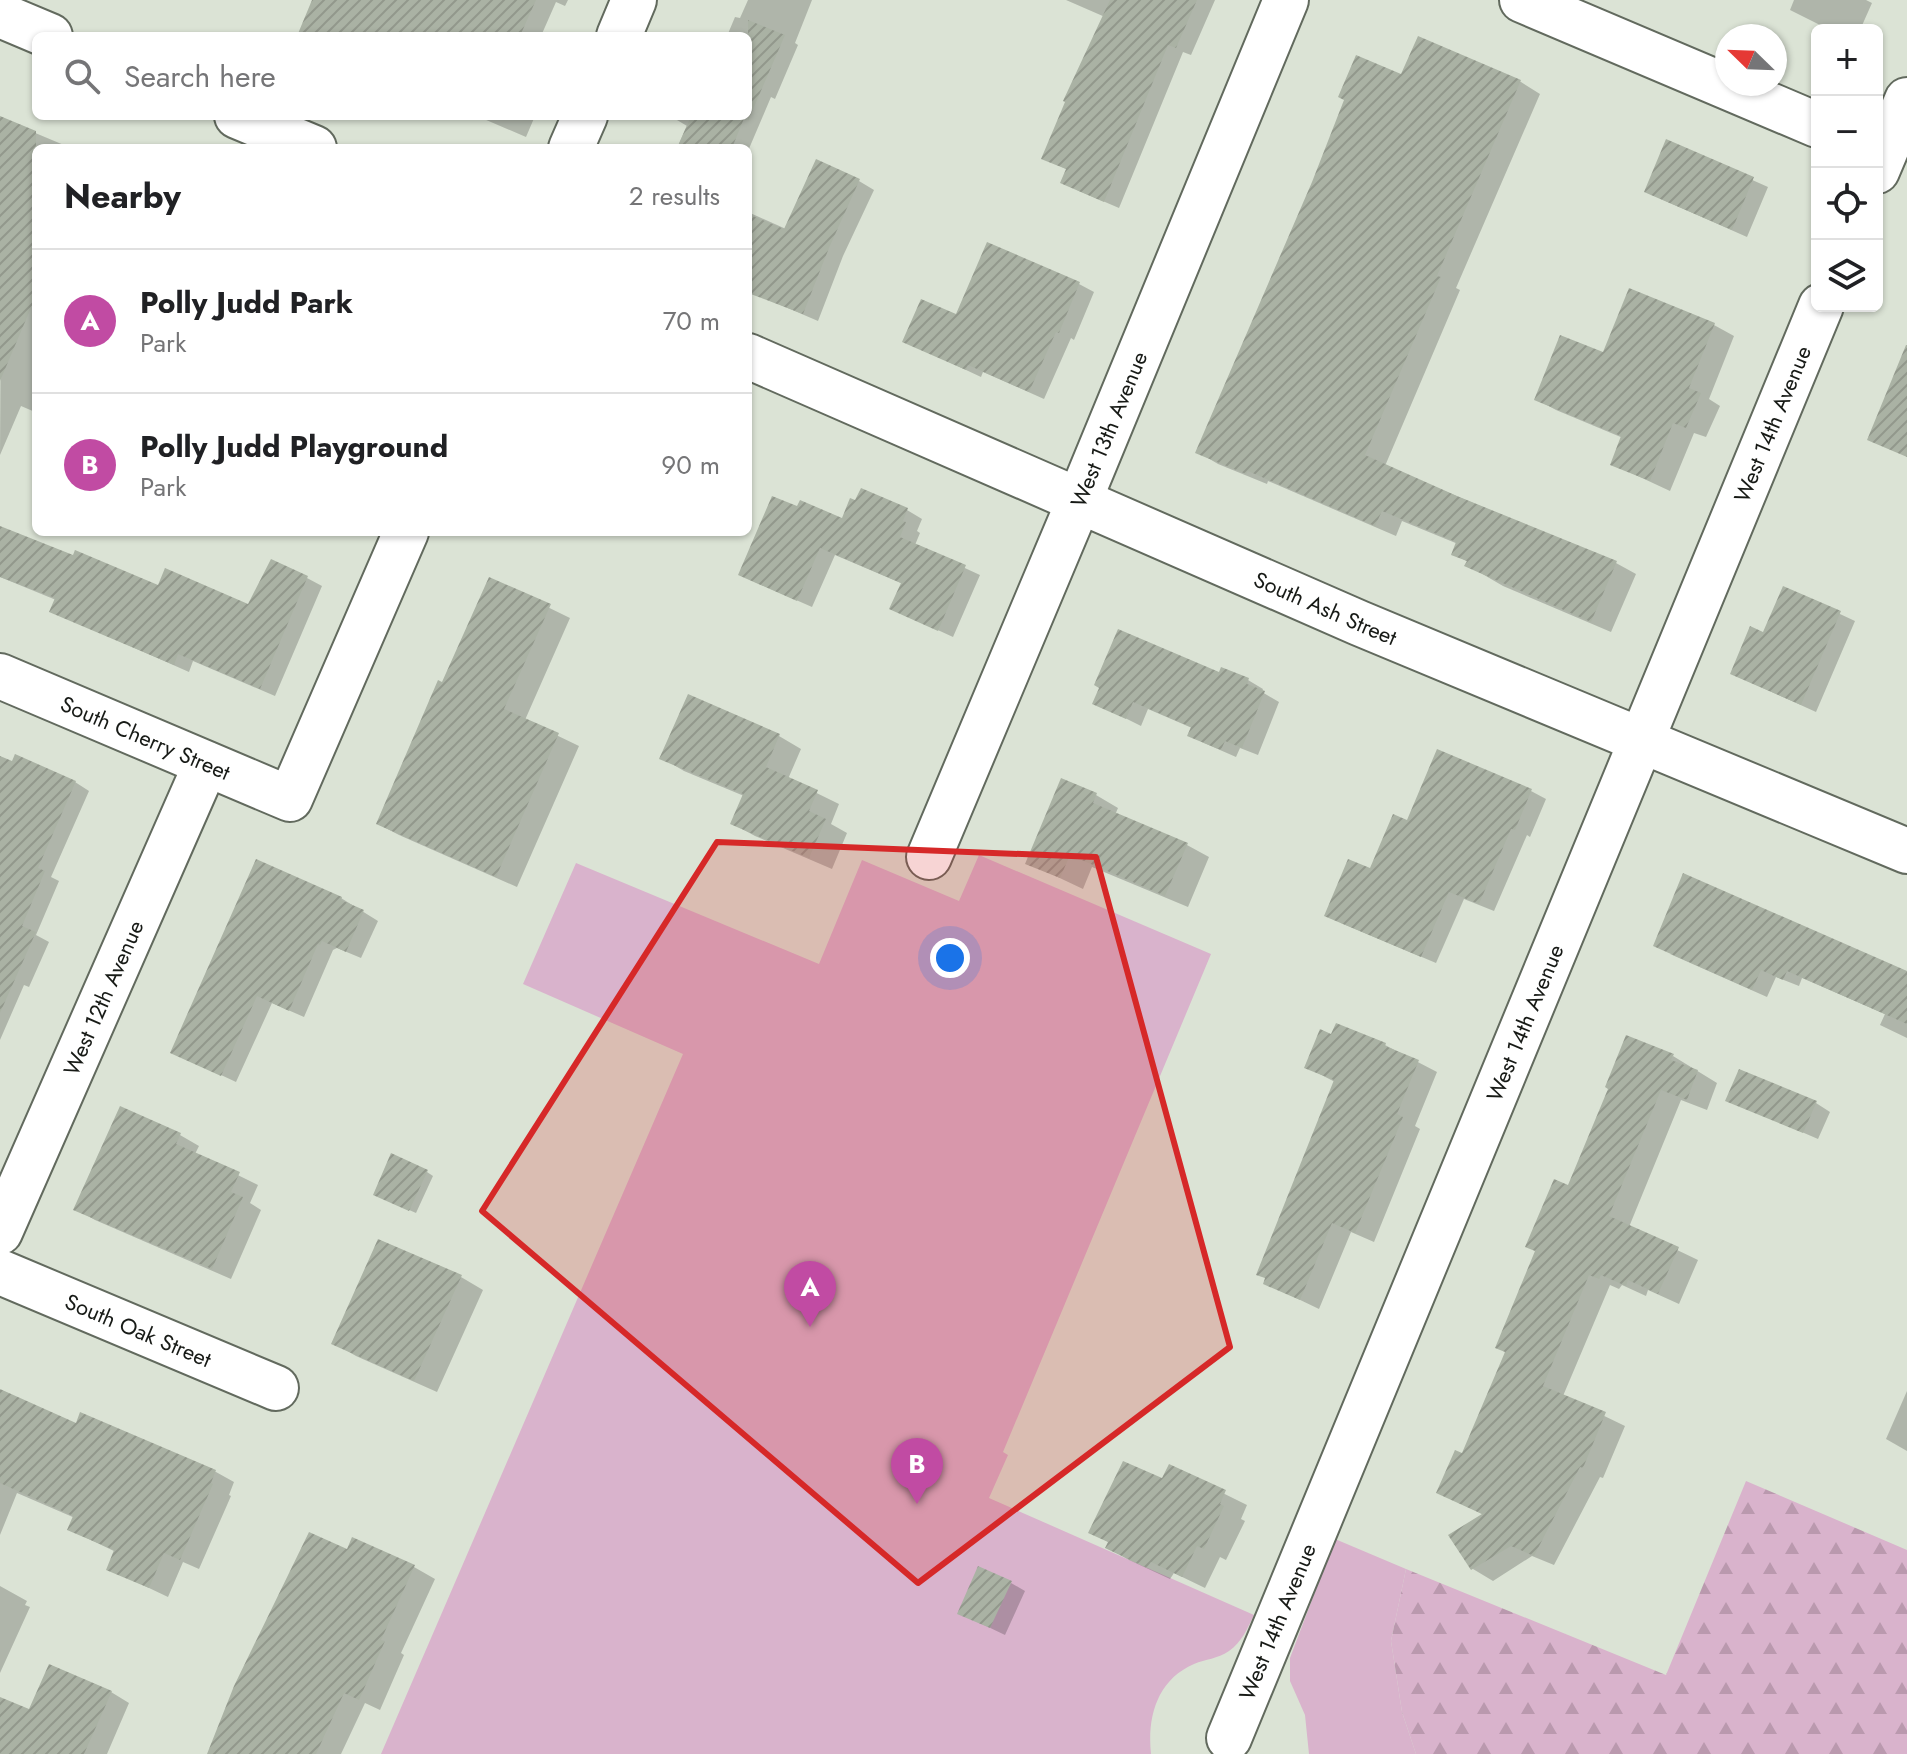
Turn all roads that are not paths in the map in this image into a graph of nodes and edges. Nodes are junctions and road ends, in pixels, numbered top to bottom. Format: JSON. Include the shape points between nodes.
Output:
{"nodes":[{"id":1,"x":634,"y":0,"type":"edge"},
{"id":2,"x":1286,"y":0,"type":"edge"},
{"id":3,"x":1522,"y":0,"type":"edge"},
{"id":4,"x":0,"y":15,"type":"edge"},
{"id":5,"x":40,"y":32,"type":"edge"},
{"id":6,"x":621,"y":32,"type":"edge"},
{"id":7,"x":1907,"y":100,"type":"edge"},
{"id":8,"x":247,"y":120,"type":"edge"},
{"id":9,"x":583,"y":120,"type":"edge"},
{"id":10,"x":1811,"y":122,"type":"edge"},
{"id":11,"x":304,"y":144,"type":"edge"},
{"id":12,"x":573,"y":144,"type":"edge"},
{"id":13,"x":1886,"y":160,"type":"edge"},
{"id":14,"x":1819,"y":312,"type":"edge"},
{"id":15,"x":752,"y":358,"type":"edge"},
{"id":16,"x":1079,"y":501,"type":"junction"},
{"id":17,"x":404,"y":536,"type":"edge"},
{"id":18,"x":0,"y":676,"type":"edge"},
{"id":19,"x":1642,"y":740,"type":"junction"},
{"id":20,"x":206,"y":764,"type":"junction"},
{"id":21,"x":1907,"y":851,"type":"edge"},
{"id":22,"x":929,"y":857,"type":"dead end"},
{"id":23,"x":0,"y":1232,"type":"edge"},
{"id":24,"x":0,"y":1272,"type":"edge"},
{"id":25,"x":276,"y":1388,"type":"dead end"},
{"id":26,"x":1229,"y":1738,"type":"dead end"}],
"edges":[{"from":1,"to":6,"type":"street"},
{"from":2,"to":16,"type":"street","name":"West 13th Avenue"},
{"from":3,"to":10,"type":"street"},
{"from":4,"to":5,"type":"street"},
{"from":7,"to":13,"type":"street"},
{"from":8,"to":11,"type":"street"},
{"from":9,"to":12,"type":"street"},
{"from":14,"to":19,"type":"street","name":"West 14th Avenue"},
{"from":15,"to":16,"type":"street","name":"South Ash Street"},
{"from":16,"to":19,"type":"street","name":"South Ash Street"},
{"from":16,"to":22,"type":"street","name":"West 13th Avenue"},
{"from":17,"to":20,"type":"street","name":"South Cherry Street","via":[[290,799]]},
{"from":18,"to":20,"type":"street","name":"South Cherry Street"},
{"from":19,"to":21,"type":"street","name":"South Ash Street"},
{"from":19,"to":26,"type":"street","name":"West 14th Avenue"},
{"from":20,"to":23,"type":"street","name":"West 12th Avenue"},
{"from":24,"to":25,"type":"street","name":"South Oak Street"}]}
